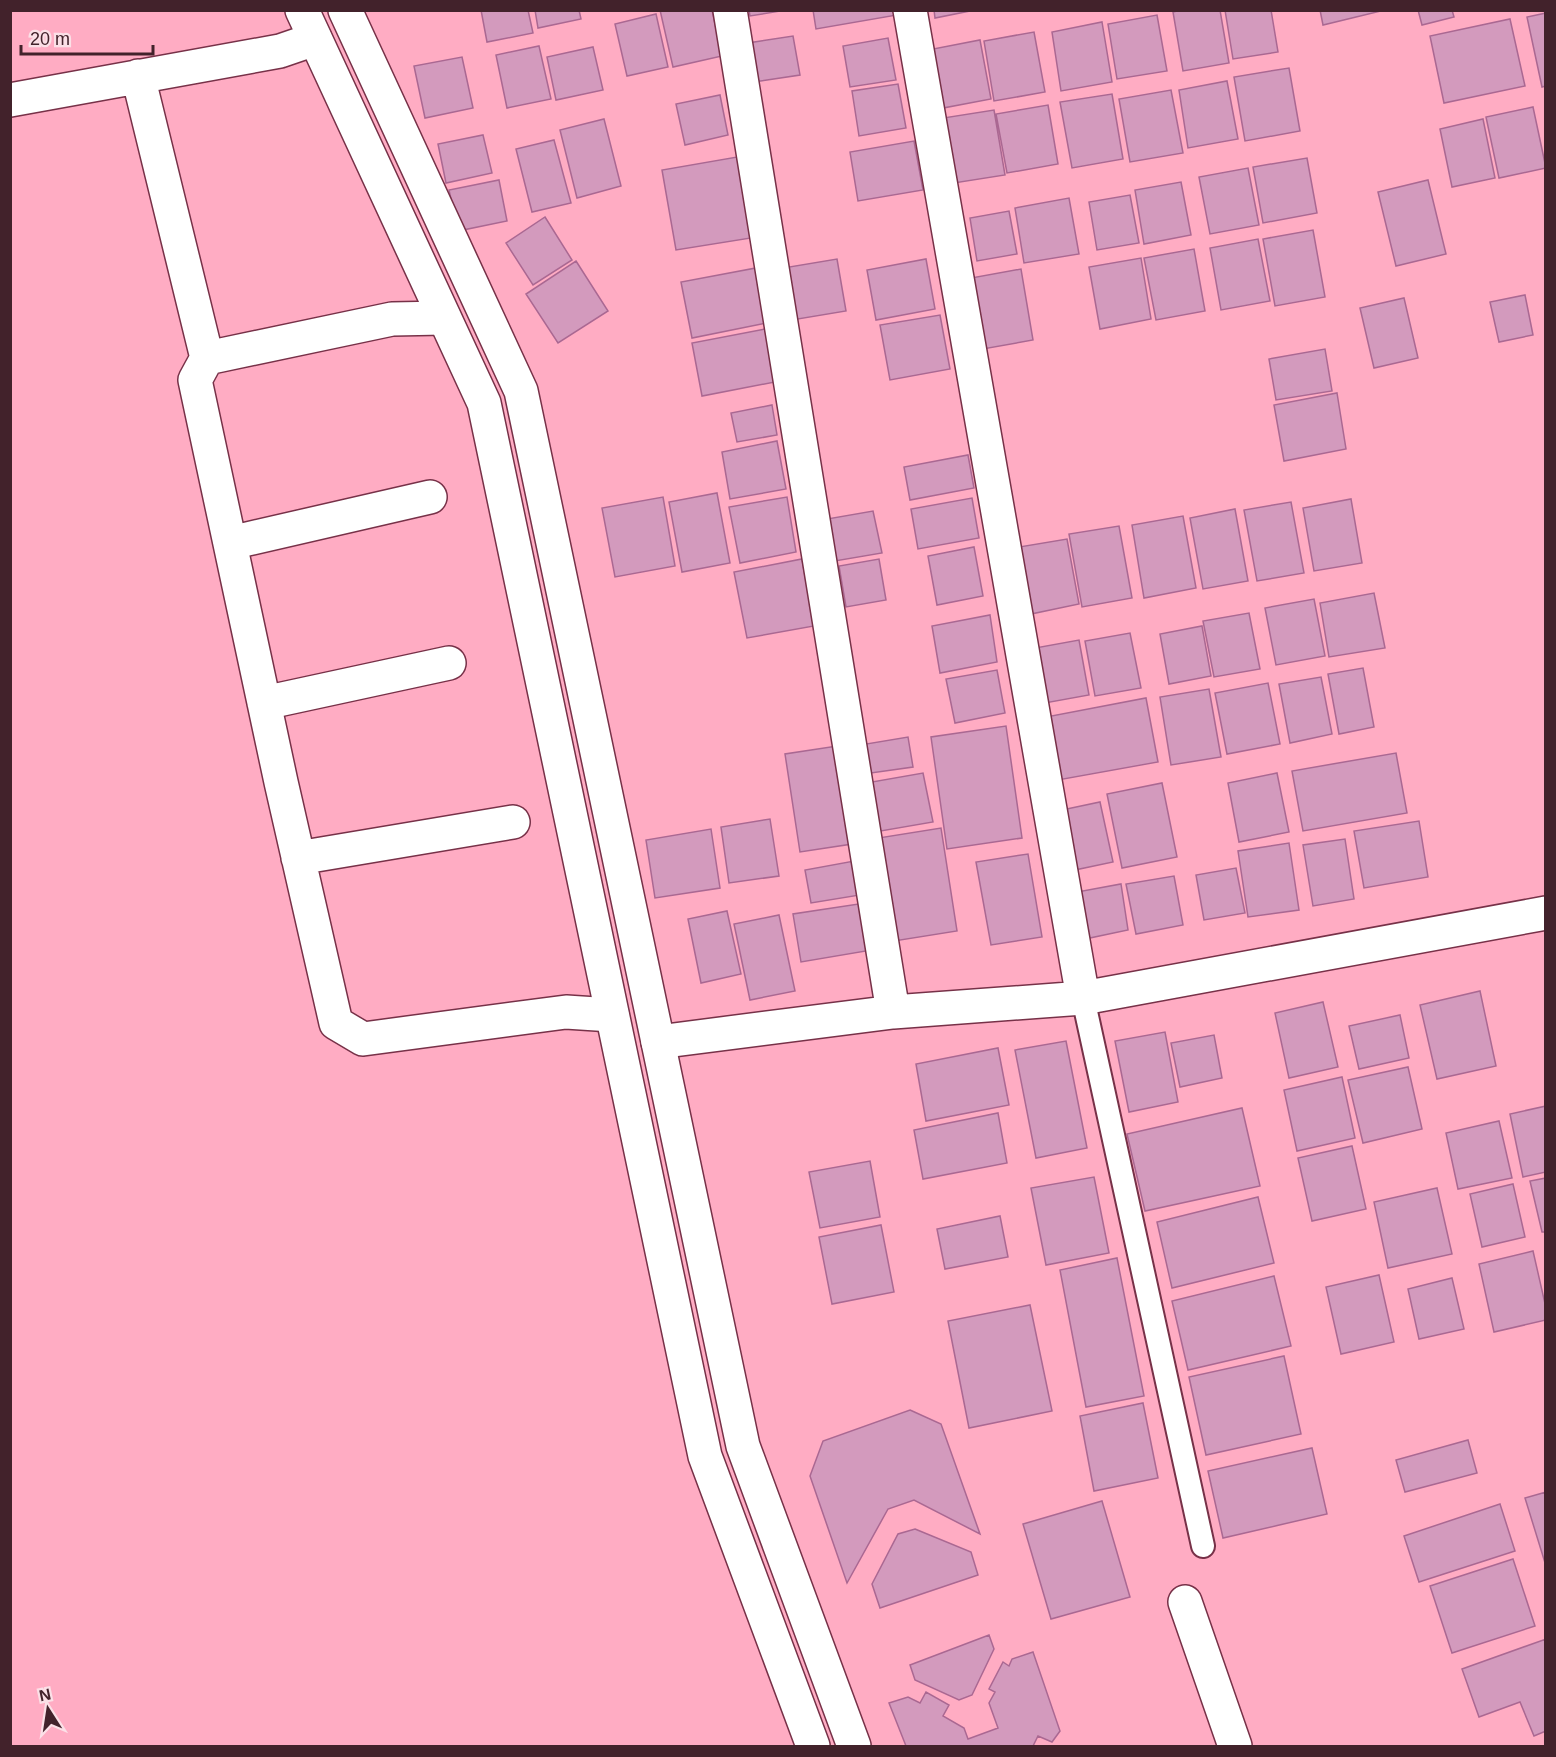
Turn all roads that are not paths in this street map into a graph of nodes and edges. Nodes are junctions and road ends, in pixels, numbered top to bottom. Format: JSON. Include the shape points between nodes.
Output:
{"nodes":[{"id":1,"x":345,"y":10,"type":"edge"},
{"id":2,"x":730,"y":10,"type":"edge"},
{"id":3,"x":910,"y":10,"type":"edge"},
{"id":4,"x":309,"y":25,"type":"edge"},
{"id":5,"x":138,"y":76,"type":"junction"},
{"id":6,"x":10,"y":100,"type":"edge"},
{"id":7,"x":444,"y":318,"type":"junction"},
{"id":8,"x":207,"y":358,"type":"junction"},
{"id":9,"x":430,"y":497,"type":"dead end"},
{"id":10,"x":230,"y":543,"type":"junction"},
{"id":11,"x":449,"y":663,"type":"dead end"},
{"id":12,"x":264,"y":703,"type":"junction"},
{"id":13,"x":513,"y":822,"type":"dead end"},
{"id":14,"x":298,"y":858,"type":"junction"},
{"id":15,"x":1545,"y":913,"type":"edge"},
{"id":16,"x":1083,"y":998,"type":"junction"},
{"id":17,"x":893,"y":1012,"type":"junction"},
{"id":18,"x":612,"y":1015,"type":"junction"},
{"id":19,"x":658,"y":1042,"type":"junction"},
{"id":20,"x":1203,"y":1546,"type":"dead end"},
{"id":21,"x":1185,"y":1602,"type":"dead end"},
{"id":22,"x":813,"y":1746,"type":"edge"},
{"id":23,"x":854,"y":1746,"type":"edge"},
{"id":24,"x":1235,"y":1746,"type":"edge"}],
"edges":[{"from":1,"to":19,"type":"street","via":[[521,391]]},
{"from":2,"to":17,"type":"street"},
{"from":3,"to":16,"type":"street"},
{"from":4,"to":5,"type":"street","via":[[280,51]]},
{"from":4,"to":7,"type":"street"},
{"from":5,"to":6,"type":"street"},
{"from":5,"to":8,"type":"street"},
{"from":7,"to":8,"type":"street","via":[[392,319]]},
{"from":7,"to":18,"type":"street","via":[[484,404]]},
{"from":8,"to":10,"type":"street","via":[[195,380]]},
{"from":9,"to":10,"type":"street"},
{"from":10,"to":12,"type":"street"},
{"from":11,"to":12,"type":"street"},
{"from":12,"to":14,"type":"street"},
{"from":13,"to":14,"type":"street"},
{"from":14,"to":18,"type":"street","via":[[336,1023],[363,1039],[566,1012]]},
{"from":15,"to":16,"type":"street"},
{"from":16,"to":17,"type":"street"},
{"from":16,"to":20,"type":"lane"},
{"from":17,"to":19,"type":"street"},
{"from":18,"to":22,"type":"street","via":[[705,1456]]},
{"from":19,"to":23,"type":"street","via":[[743,1446]]},
{"from":21,"to":24,"type":"street"}]}
